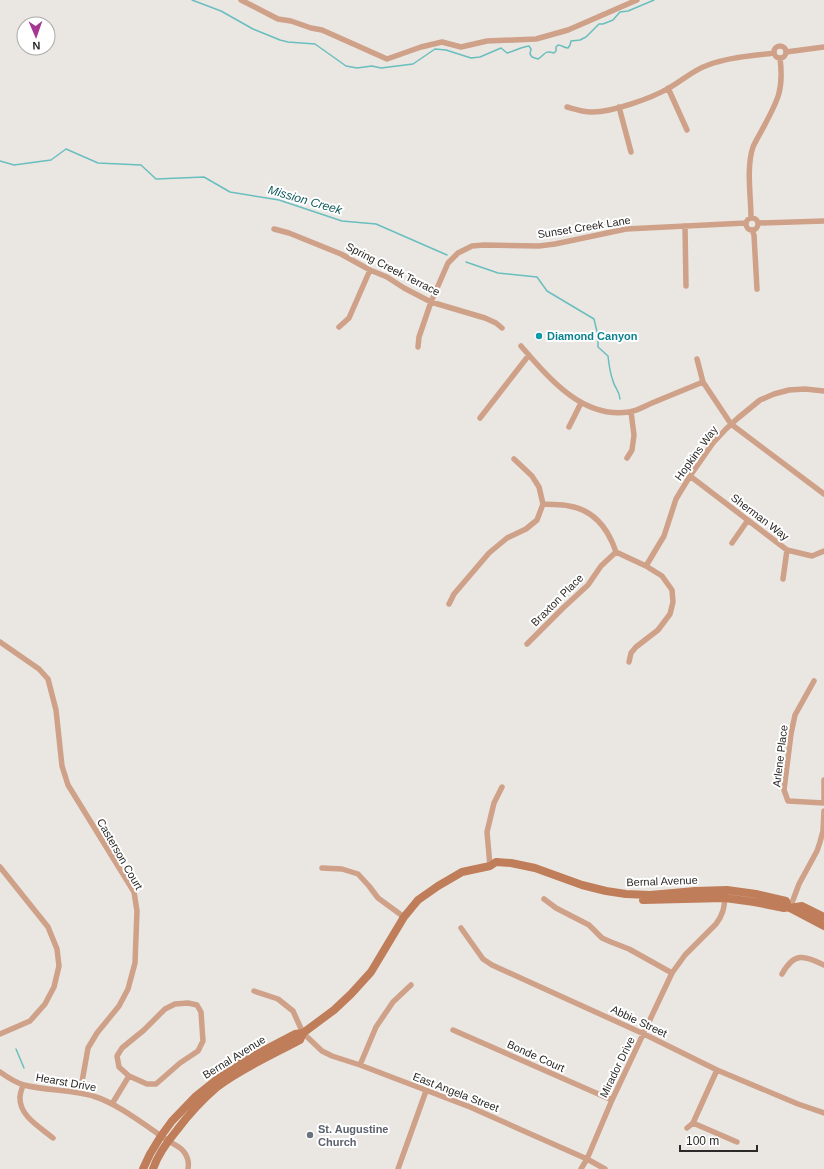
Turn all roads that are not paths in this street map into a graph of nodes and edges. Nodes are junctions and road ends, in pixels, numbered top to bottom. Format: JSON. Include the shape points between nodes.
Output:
{"nodes":[{"id":1,"x":241,"y":0,"type":"edge"},
{"id":2,"x":637,"y":0,"type":"edge"},
{"id":3,"x":824,"y":47,"type":"edge"},
{"id":4,"x":786,"y":52,"type":"junction"},
{"id":5,"x":774,"y":54,"type":"junction"},
{"id":6,"x":780,"y":58,"type":"junction"},
{"id":7,"x":668,"y":88,"type":"junction"},
{"id":8,"x":567,"y":107,"type":"dead end"},
{"id":9,"x":619,"y":107,"type":"junction"},
{"id":10,"x":687,"y":130,"type":"dead end"},
{"id":11,"x":631,"y":152,"type":"dead end"},
{"id":12,"x":752,"y":218,"type":"junction"},
{"id":13,"x":824,"y":221,"type":"edge"},
{"id":14,"x":746,"y":223,"type":"junction"},
{"id":15,"x":758,"y":223,"type":"junction"},
{"id":16,"x":685,"y":226,"type":"junction"},
{"id":17,"x":274,"y":229,"type":"dead end"},
{"id":18,"x":752,"y":230,"type":"junction"},
{"id":19,"x":370,"y":270,"type":"junction"},
{"id":20,"x":686,"y":286,"type":"dead end"},
{"id":21,"x":757,"y":289,"type":"dead end"},
{"id":22,"x":431,"y":302,"type":"junction"},
{"id":23,"x":339,"y":327,"type":"dead end"},
{"id":24,"x":502,"y":328,"type":"dead end"},
{"id":25,"x":521,"y":346,"type":"dead end"},
{"id":26,"x":418,"y":347,"type":"dead end"},
{"id":27,"x":529,"y":355,"type":"junction"},
{"id":28,"x":697,"y":359,"type":"dead end"},
{"id":29,"x":703,"y":382,"type":"junction"},
{"id":30,"x":824,"y":391,"type":"edge"},
{"id":31,"x":581,"y":403,"type":"junction"},
{"id":32,"x":631,"y":412,"type":"junction"},
{"id":33,"x":480,"y":418,"type":"dead end"},
{"id":34,"x":731,"y":424,"type":"junction"},
{"id":35,"x":569,"y":427,"type":"dead end"},
{"id":36,"x":627,"y":458,"type":"dead end"},
{"id":37,"x":514,"y":459,"type":"dead end"},
{"id":38,"x":690,"y":476,"type":"junction"},
{"id":39,"x":824,"y":494,"type":"edge"},
{"id":40,"x":543,"y":504,"type":"junction"},
{"id":41,"x":748,"y":520,"type":"junction"},
{"id":42,"x":732,"y":543,"type":"dead end"},
{"id":43,"x":787,"y":550,"type":"junction"},
{"id":44,"x":824,"y":551,"type":"edge"},
{"id":45,"x":616,"y":552,"type":"junction"},
{"id":46,"x":646,"y":566,"type":"junction"},
{"id":47,"x":784,"y":579,"type":"dead end"},
{"id":48,"x":449,"y":604,"type":"dead end"},
{"id":49,"x":0,"y":642,"type":"edge"},
{"id":50,"x":527,"y":644,"type":"dead end"},
{"id":51,"x":629,"y":662,"type":"dead end"},
{"id":52,"x":814,"y":681,"type":"dead end"},
{"id":53,"x":824,"y":780,"type":"edge"},
{"id":54,"x":502,"y":787,"type":"dead end"},
{"id":55,"x":824,"y":799,"type":"edge"},
{"id":56,"x":824,"y":803,"type":"edge"},
{"id":57,"x":824,"y":811,"type":"edge"},
{"id":58,"x":490,"y":866,"type":"junction"},
{"id":59,"x":0,"y":868,"type":"edge"},
{"id":60,"x":322,"y":868,"type":"dead end"},
{"id":61,"x":725,"y":898,"type":"junction"},
{"id":62,"x":544,"y":899,"type":"dead end"},
{"id":63,"x":789,"y":907,"type":"junction"},
{"id":64,"x":404,"y":917,"type":"junction"},
{"id":65,"x":824,"y":917,"type":"edge"},
{"id":66,"x":824,"y":926,"type":"edge"},
{"id":67,"x":461,"y":928,"type":"dead end"},
{"id":68,"x":824,"y":965,"type":"edge"},
{"id":69,"x":672,"y":973,"type":"junction"},
{"id":70,"x":782,"y":974,"type":"dead end"},
{"id":71,"x":411,"y":985,"type":"dead end"},
{"id":72,"x":254,"y":991,"type":"dead end"},
{"id":73,"x":453,"y":1030,"type":"dead end"},
{"id":74,"x":303,"y":1033,"type":"junction"},
{"id":75,"x":0,"y":1034,"type":"edge"},
{"id":76,"x":644,"y":1034,"type":"junction"},
{"id":77,"x":360,"y":1065,"type":"junction"},
{"id":78,"x":717,"y":1070,"type":"junction"},
{"id":79,"x":0,"y":1072,"type":"edge"},
{"id":80,"x":129,"y":1076,"type":"junction"},
{"id":81,"x":23,"y":1085,"type":"junction"},
{"id":82,"x":426,"y":1091,"type":"junction"},
{"id":83,"x":80,"y":1093,"type":"junction"},
{"id":84,"x":612,"y":1100,"type":"junction"},
{"id":85,"x":112,"y":1104,"type":"junction"},
{"id":86,"x":824,"y":1113,"type":"edge"},
{"id":87,"x":692,"y":1123,"type":"junction"},
{"id":88,"x":687,"y":1128,"type":"dead end"},
{"id":89,"x":161,"y":1136,"type":"junction"},
{"id":90,"x":53,"y":1138,"type":"dead end"},
{"id":91,"x":168,"y":1141,"type":"junction"},
{"id":92,"x":737,"y":1142,"type":"dead end"},
{"id":93,"x":587,"y":1159,"type":"junction"},
{"id":94,"x":143,"y":1169,"type":"edge"},
{"id":95,"x":153,"y":1169,"type":"edge"},
{"id":96,"x":188,"y":1169,"type":"edge"},
{"id":97,"x":398,"y":1169,"type":"edge"},
{"id":98,"x":581,"y":1169,"type":"edge"},
{"id":99,"x":605,"y":1169,"type":"edge"}],
"edges":[{"from":1,"to":2,"type":"street","via":[[278,19],[322,30],[387,59],[442,42],[461,48],[487,41],[536,39],[568,30]]},
{"from":3,"to":4,"type":"street"},
{"from":4,"to":5,"type":"street","via":[[779,46],[774,49]]},
{"from":4,"to":6,"type":"street"},
{"from":5,"to":6,"type":"street"},
{"from":5,"to":7,"type":"street","via":[[734,58],[709,64]]},
{"from":6,"to":12,"type":"street","via":[[781,89],[753,148],[750,167]]},
{"from":7,"to":9,"type":"street"},
{"from":7,"to":10,"type":"street"},
{"from":8,"to":9,"type":"street","via":[[589,112]]},
{"from":9,"to":11,"type":"street"},
{"from":12,"to":14,"type":"street"},
{"from":12,"to":15,"type":"street"},
{"from":13,"to":15,"type":"street"},
{"from":14,"to":16,"type":"street","name":"Sunset Creek Lane"},
{"from":14,"to":18,"type":"street"},
{"from":15,"to":18,"type":"street"},
{"from":16,"to":20,"type":"street"},
{"from":16,"to":22,"type":"street","name":"Sunset Creek Lane","via":[[626,229],[538,246],[472,246],[458,253],[448,263]]},
{"from":17,"to":19,"type":"street","name":"Spring Creek Terrace","via":[[289,232],[341,254]]},
{"from":18,"to":21,"type":"street"},
{"from":19,"to":22,"type":"street","name":"Spring Creek Terrace"},
{"from":19,"to":23,"type":"street","via":[[349,318]]},
{"from":22,"to":24,"type":"street","name":"Spring Creek Terrace","via":[[484,318]]},
{"from":22,"to":26,"type":"street","name":"Sunset Creek Lane"},
{"from":25,"to":27,"type":"street"},
{"from":27,"to":31,"type":"street","via":[[553,380]]},
{"from":27,"to":33,"type":"street"},
{"from":28,"to":29,"type":"street"},
{"from":29,"to":32,"type":"street"},
{"from":29,"to":34,"type":"street"},
{"from":30,"to":34,"type":"street","name":"Hopkins Way","via":[[805,389],[774,394],[760,400]]},
{"from":31,"to":32,"type":"street","via":[[597,410]]},
{"from":31,"to":35,"type":"street"},
{"from":32,"to":36,"type":"street","via":[[634,435],[632,450]]},
{"from":34,"to":38,"type":"street","name":"Hopkins Way","via":[[713,443]]},
{"from":34,"to":39,"type":"street"},
{"from":37,"to":40,"type":"street","via":[[532,476],[539,487]]},
{"from":38,"to":41,"type":"street","name":"Sherman Way"},
{"from":38,"to":46,"type":"street","name":"Hopkins Way","via":[[676,500],[664,536]]},
{"from":40,"to":45,"type":"street","via":[[569,506],[595,517],[612,539]]},
{"from":40,"to":48,"type":"street","via":[[537,520],[526,529],[507,538],[489,553],[454,594]]},
{"from":41,"to":42,"type":"street"},
{"from":41,"to":43,"type":"street","name":"Sherman Way"},
{"from":43,"to":44,"type":"street","name":"Sherman Way","via":[[812,556]]},
{"from":43,"to":47,"type":"street"},
{"from":45,"to":46,"type":"street"},
{"from":45,"to":50,"type":"street","name":"Braxton Place","via":[[601,566],[588,585]]},
{"from":46,"to":51,"type":"street","via":[[668,583],[672,590],[673,602],[670,614],[658,630],[636,647]]},
{"from":49,"to":83,"type":"street","name":"Casterson Court","via":[[48,679],[56,710],[62,766],[68,785],[134,892],[137,911],[135,963],[128,989],[119,1006],[88,1048]]},
{"from":52,"to":56,"type":"street","name":"Arlene Place","via":[[795,715],[784,790],[788,801]]},
{"from":53,"to":55,"type":"street"},
{"from":54,"to":58,"type":"street","via":[[494,803],[487,832]]},
{"from":57,"to":63,"type":"street","via":[[820,842]]},
{"from":58,"to":61,"type":"main road","name":"Bernal Avenue","via":[[526,870],[612,898]]},
{"from":58,"to":63,"type":"main road","name":"Bernal Avenue","via":[[496,862],[511,863],[535,868],[582,885],[626,894],[727,890],[786,901]]},
{"from":58,"to":64,"type":"main road","name":"Bernal Avenue","via":[[462,872],[438,886],[418,900]]},
{"from":59,"to":75,"type":"street","via":[[48,927],[57,949],[59,966],[54,987],[45,1004],[30,1020]]},
{"from":60,"to":64,"type":"street","via":[[342,869],[358,874],[378,898]]},
{"from":61,"to":63,"type":"main road","name":"Bernal Avenue"},
{"from":61,"to":69,"type":"street","name":"Mirador Drive","via":[[721,918],[685,955]]},
{"from":62,"to":69,"type":"street","via":[[589,925],[602,938],[629,949]]},
{"from":63,"to":65,"type":"main road","name":"Bernal Avenue","via":[[802,906]]},
{"from":63,"to":66,"type":"main road","name":"Bernal Avenue"},
{"from":64,"to":74,"type":"main road","name":"Bernal Avenue","via":[[378,962],[361,984],[322,1020]]},
{"from":67,"to":76,"type":"street","name":"Abbie Street","via":[[483,959],[492,965]]},
{"from":68,"to":70,"type":"street","via":[[812,958],[798,958],[789,963]]},
{"from":69,"to":76,"type":"street","name":"Mirador Drive"},
{"from":71,"to":77,"type":"street","via":[[393,1002],[376,1026]]},
{"from":72,"to":74,"type":"street","via":[[278,999],[293,1011]]},
{"from":73,"to":84,"type":"street","name":"Bonde Court"},
{"from":74,"to":77,"type":"street","name":"East Angela Street","via":[[322,1051]]},
{"from":74,"to":89,"type":"main road","name":"Bernal Avenue","via":[[295,1034],[249,1058],[213,1081],[172,1121]]},
{"from":74,"to":91,"type":"main road","name":"Bernal Avenue","via":[[300,1040],[252,1065],[218,1087],[189,1114]]},
{"from":76,"to":78,"type":"street","name":"Abbie Street"},
{"from":76,"to":84,"type":"street","name":"Mirador Drive"},
{"from":77,"to":82,"type":"street","name":"East Angela Street"},
{"from":78,"to":86,"type":"street","name":"Abbie Street"},
{"from":78,"to":87,"type":"street"},
{"from":79,"to":81,"type":"street","name":"Hearst Drive"},
{"from":80,"to":80,"type":"street","via":[[147,1084],[156,1084],[198,1051],[203,1041],[201,1012],[197,1005],[175,1004],[165,1009],[122,1048],[117,1056],[119,1067]]},
{"from":80,"to":85,"type":"street"},
{"from":81,"to":83,"type":"street","name":"Hearst Drive"},
{"from":81,"to":90,"type":"street","via":[[20,1098],[22,1109]]},
{"from":82,"to":93,"type":"street","name":"East Angela Street","via":[[470,1107]]},
{"from":82,"to":97,"type":"street"},
{"from":83,"to":85,"type":"street","name":"Hearst Drive"},
{"from":84,"to":93,"type":"street","name":"Mirador Drive"},
{"from":85,"to":89,"type":"street","name":"Hearst Drive"},
{"from":87,"to":88,"type":"street"},
{"from":87,"to":92,"type":"street"},
{"from":89,"to":91,"type":"street","name":"Hearst Drive"},
{"from":89,"to":94,"type":"main road","name":"Bernal Avenue"},
{"from":91,"to":95,"type":"main road","name":"Bernal Avenue"},
{"from":91,"to":96,"type":"street","name":"Hearst Drive","via":[[185,1152]]},
{"from":93,"to":98,"type":"street","name":"Mirador Drive"},
{"from":93,"to":99,"type":"street","name":"East Angela Street"}]}
